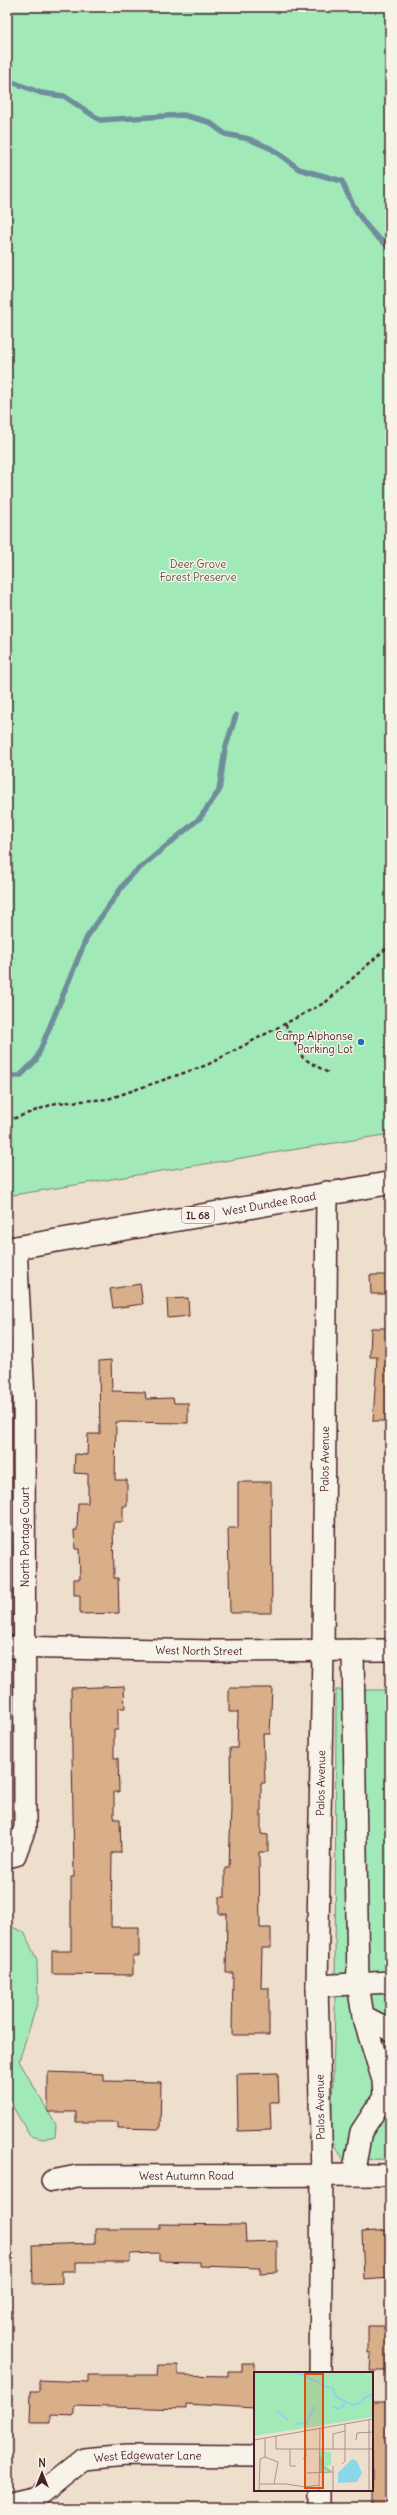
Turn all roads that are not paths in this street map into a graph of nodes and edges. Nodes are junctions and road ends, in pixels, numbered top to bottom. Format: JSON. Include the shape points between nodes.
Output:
{"nodes":[{"id":1,"x":390,"y":1183,"type":"edge"},
{"id":2,"x":327,"y":1192,"type":"junction"},
{"id":3,"x":11,"y":1248,"type":"edge"},
{"id":4,"x":16,"y":1648,"type":"edge"},
{"id":5,"x":353,"y":1650,"type":"junction"},
{"id":6,"x":390,"y":1650,"type":"edge"},
{"id":7,"x":323,"y":1651,"type":"junction"},
{"id":8,"x":7,"y":1857,"type":"edge"},
{"id":9,"x":390,"y":1982,"type":"edge"},
{"id":10,"x":358,"y":1984,"type":"junction"},
{"id":11,"x":317,"y":1986,"type":"junction"},
{"id":12,"x":363,"y":2016,"type":"junction"},
{"id":13,"x":390,"y":2030,"type":"edge"},
{"id":14,"x":387,"y":2087,"type":"edge"},
{"id":15,"x":322,"y":2175,"type":"junction"},
{"id":16,"x":353,"y":2175,"type":"junction"},
{"id":17,"x":390,"y":2175,"type":"edge"},
{"id":18,"x":52,"y":2182,"type":"dead end"},
{"id":19,"x":320,"y":2372,"type":"edge"},
{"id":20,"x":254,"y":2456,"type":"edge"},
{"id":21,"x":319,"y":2491,"type":"edge"},
{"id":22,"x":7,"y":2504,"type":"edge"},
{"id":23,"x":318,"y":2508,"type":"edge"}],
"edges":[{"from":1,"to":2,"type":"main road","name":"West Dundee Road","number":"IL 68"},
{"from":2,"to":3,"type":"main road","name":"West Dundee Road","number":"IL 68"},
{"from":2,"to":7,"type":"street","name":"Palos Avenue"},
{"from":3,"to":4,"type":"street","name":"North Portage Court","via":[[24,1398]]},
{"from":4,"to":7,"type":"street","name":"West North Street"},
{"from":4,"to":8,"type":"street","name":"North Portage Court","via":[[25,1828],[15,1855]]},
{"from":5,"to":6,"type":"street","name":"West North Street"},
{"from":5,"to":7,"type":"street","name":"West North Street"},
{"from":5,"to":10,"type":"street"},
{"from":7,"to":11,"type":"street","name":"Palos Avenue"},
{"from":9,"to":10,"type":"street"},
{"from":10,"to":11,"type":"street"},
{"from":10,"to":12,"type":"street"},
{"from":11,"to":15,"type":"street","name":"Palos Avenue"},
{"from":12,"to":13,"type":"street"},
{"from":12,"to":14,"type":"street"},
{"from":14,"to":16,"type":"street","via":[[384,2097],[361,2132]]},
{"from":15,"to":16,"type":"street","name":"West Autumn Road"},
{"from":15,"to":18,"type":"street","name":"West Autumn Road","via":[[78,2176]]},
{"from":15,"to":19,"type":"street","name":"Palos Avenue"},
{"from":16,"to":17,"type":"street","name":"West Autumn Road"},
{"from":20,"to":22,"type":"street","name":"West Edgewater Lane","via":[[127,2455],[84,2459],[37,2496]]},
{"from":21,"to":23,"type":"street"}]}
